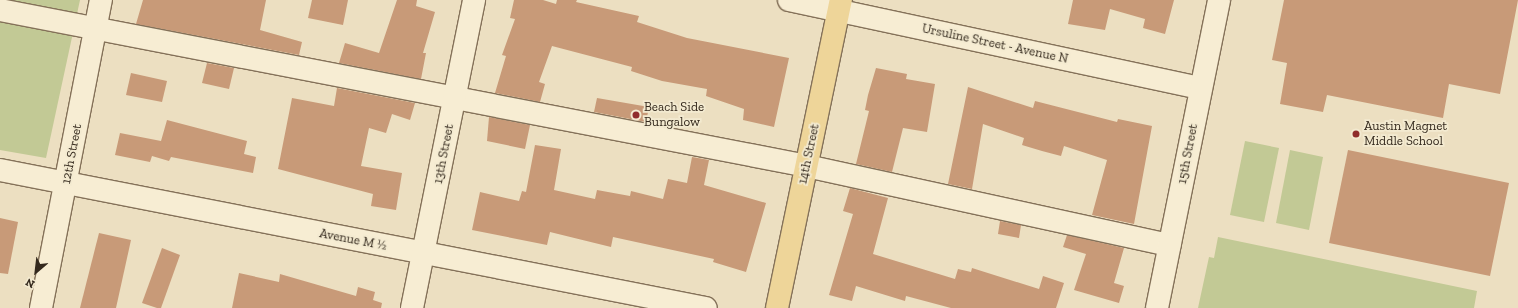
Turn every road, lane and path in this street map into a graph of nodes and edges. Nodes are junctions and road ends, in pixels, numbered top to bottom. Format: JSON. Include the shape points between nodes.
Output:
{"nodes":[{"id":1,"x":101,"y":0,"type":"edge"},
{"id":2,"x":474,"y":0,"type":"edge"},
{"id":3,"x":789,"y":0,"type":"edge"},
{"id":4,"x":1219,"y":0,"type":"edge"},
{"id":5,"x":840,"y":5,"type":"edge"},
{"id":6,"x":0,"y":10,"type":"edge"},
{"id":7,"x":96,"y":29,"type":"junction"},
{"id":8,"x":1201,"y":88,"type":"junction"},
{"id":9,"x":455,"y":98,"type":"junction"},
{"id":10,"x":807,"y":166,"type":"junction"},
{"id":11,"x":0,"y":170,"type":"edge"},
{"id":12,"x":67,"y":183,"type":"junction"},
{"id":13,"x":1170,"y":245,"type":"junction"},
{"id":14,"x":424,"y":254,"type":"junction"},
{"id":15,"x":41,"y":308,"type":"edge"},
{"id":16,"x":412,"y":308,"type":"edge"},
{"id":17,"x":706,"y":308,"type":"edge"},
{"id":18,"x":777,"y":308,"type":"edge"},
{"id":19,"x":1157,"y":308,"type":"edge"}],
"edges":[{"from":1,"to":7,"type":"street","name":"12th Street"},
{"from":2,"to":9,"type":"street","name":"13th Street"},
{"from":3,"to":5,"type":"street","name":"Ursuline Street - Avenue N"},
{"from":4,"to":8,"type":"street","name":"15th Street"},
{"from":5,"to":8,"type":"street","name":"Ursuline Street - Avenue N"},
{"from":5,"to":10,"type":"main road","name":"14th Street"},
{"from":6,"to":7,"type":"street"},
{"from":7,"to":9,"type":"street"},
{"from":7,"to":12,"type":"street","name":"12th Street"},
{"from":8,"to":13,"type":"street","name":"15th Street"},
{"from":9,"to":10,"type":"street"},
{"from":9,"to":14,"type":"street","name":"13th Street"},
{"from":10,"to":13,"type":"street"},
{"from":10,"to":18,"type":"main road","name":"14th Street"},
{"from":11,"to":12,"type":"street","name":"Avenue M ½"},
{"from":12,"to":14,"type":"street","name":"Avenue M ½"},
{"from":12,"to":15,"type":"street","name":"12th Street"},
{"from":13,"to":19,"type":"street","name":"15th Street"},
{"from":14,"to":16,"type":"street","name":"13th Street"},
{"from":14,"to":17,"type":"street","name":"Avenue M ½"}]}
